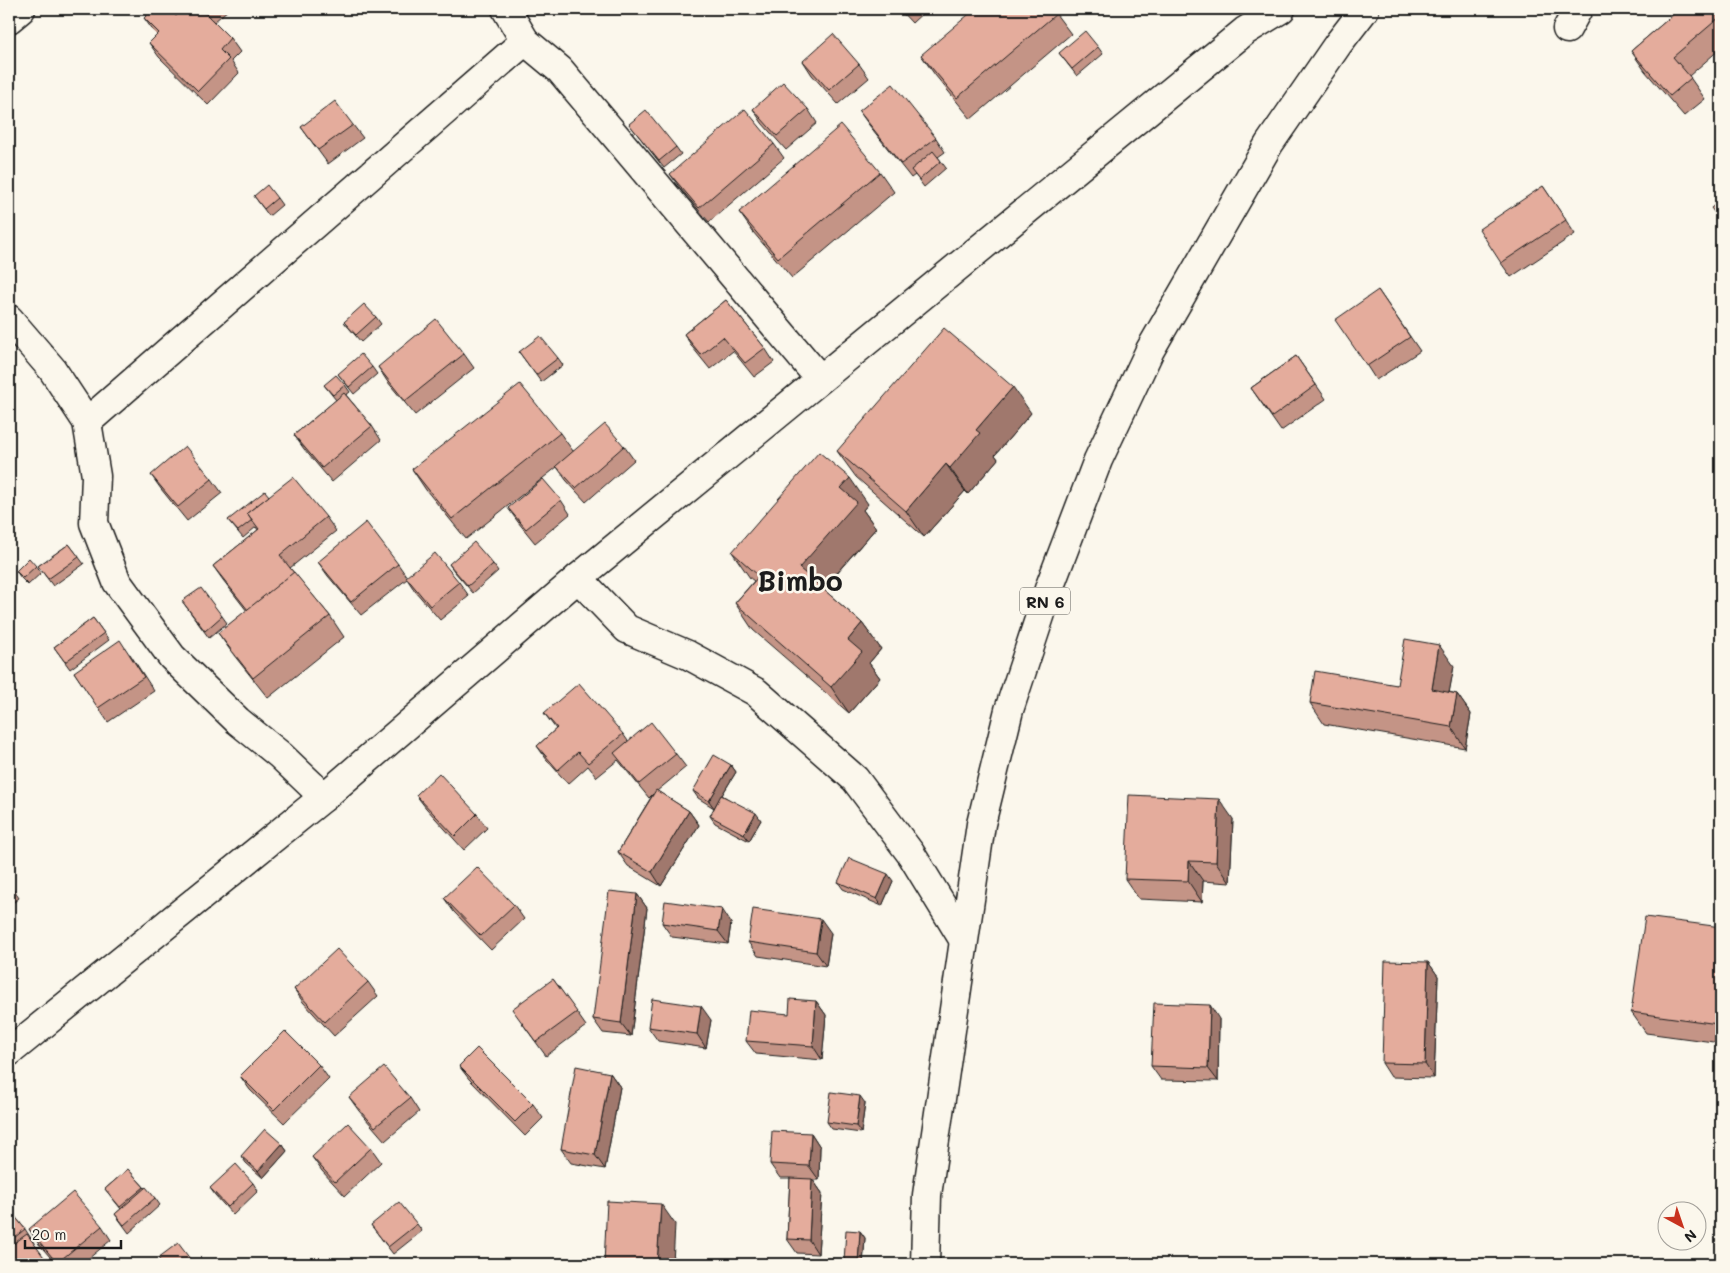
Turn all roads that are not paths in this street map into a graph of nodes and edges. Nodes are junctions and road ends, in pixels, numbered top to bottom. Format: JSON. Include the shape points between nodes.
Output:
{"nodes":[{"id":1,"x":21,"y":9,"type":"edge"},
{"id":2,"x":1281,"y":9,"type":"edge"},
{"id":3,"x":1365,"y":9,"type":"edge"},
{"id":4,"x":508,"y":10,"type":"edge"},
{"id":5,"x":9,"y":19,"type":"edge"},
{"id":6,"x":525,"y":41,"type":"junction"},
{"id":7,"x":9,"y":319,"type":"edge"},
{"id":8,"x":820,"y":379,"type":"junction"},
{"id":9,"x":87,"y":422,"type":"junction"},
{"id":10,"x":578,"y":578,"type":"junction"},
{"id":11,"x":324,"y":797,"type":"junction"},
{"id":12,"x":963,"y":939,"type":"junction"},
{"id":13,"x":9,"y":1052,"type":"edge"},
{"id":14,"x":925,"y":1264,"type":"edge"}],
"edges":[{"from":1,"to":5,"type":"street"},
{"from":2,"to":8,"type":"street","via":[[1238,38]]},
{"from":3,"to":12,"type":"street","number":"RN 6","via":[[1269,144],[1211,241],[1150,350],[1098,460],[1050,586],[1009,710],[981,824]]},
{"from":4,"to":6,"type":"street"},
{"from":6,"to":8,"type":"street","via":[[560,70]]},
{"from":6,"to":9,"type":"street"},
{"from":7,"to":9,"type":"street","via":[[52,369]]},
{"from":8,"to":10,"type":"street"},
{"from":9,"to":11,"type":"street","via":[[96,476],[94,522],[117,582],[172,657]]},
{"from":10,"to":11,"type":"street"},
{"from":10,"to":12,"type":"street","via":[[627,629],[688,655],[756,692],[855,779],[911,854]]},
{"from":11,"to":13,"type":"street"},
{"from":12,"to":14,"type":"street","number":"RN 6","via":[[928,1195]]}]}
